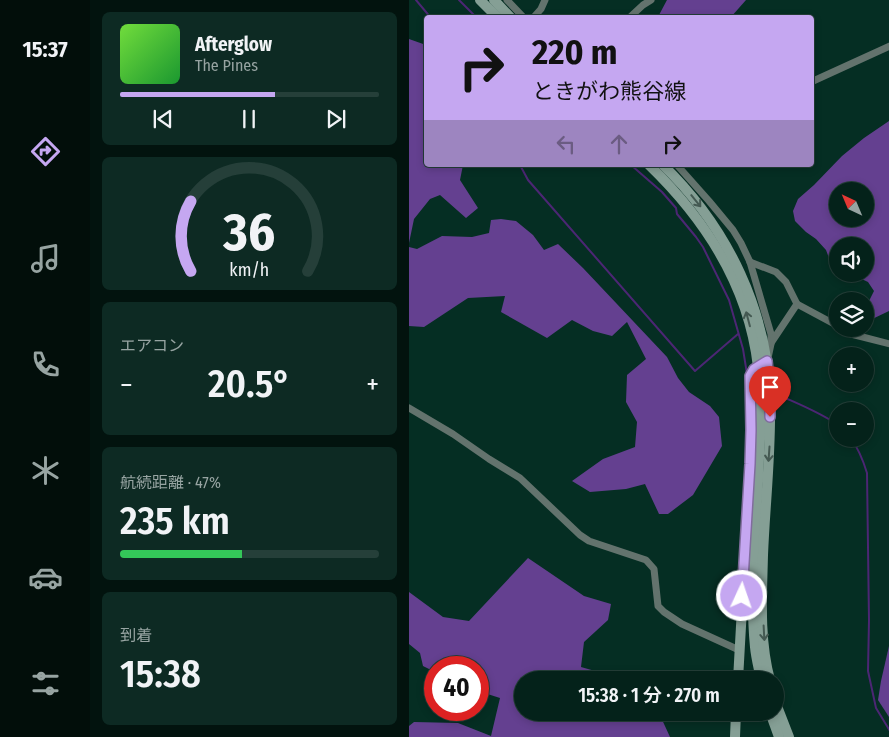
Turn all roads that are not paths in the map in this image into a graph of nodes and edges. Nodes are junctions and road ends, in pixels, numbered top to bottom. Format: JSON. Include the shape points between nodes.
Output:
{"nodes":[{"id":1,"x":480,"y":0,"type":"edge"},
{"id":2,"x":494,"y":0,"type":"edge"},
{"id":3,"x":507,"y":0,"type":"edge"},
{"id":4,"x":545,"y":0,"type":"edge"},
{"id":5,"x":651,"y":0,"type":"edge"},
{"id":6,"x":495,"y":15,"type":"edge"},
{"id":7,"x":508,"y":15,"type":"edge"},
{"id":8,"x":521,"y":15,"type":"edge"},
{"id":9,"x":536,"y":15,"type":"edge"},
{"id":10,"x":632,"y":15,"type":"edge"},
{"id":11,"x":889,"y":46,"type":"edge"},
{"id":12,"x":814,"y":81,"type":"edge"},
{"id":13,"x":679,"y":167,"type":"edge"},
{"id":14,"x":664,"y":168,"type":"edge"},
{"id":15,"x":750,"y":262,"type":"junction"},
{"id":16,"x":797,"y":304,"type":"junction"},
{"id":17,"x":829,"y":321,"type":"edge"},
{"id":18,"x":862,"y":337,"type":"edge"},
{"id":19,"x":771,"y":344,"type":"junction"},
{"id":20,"x":889,"y":344,"type":"edge"},
{"id":21,"x":762,"y":369,"type":"junction"},
{"id":22,"x":409,"y":408,"type":"edge"},
{"id":23,"x":739,"y":650,"type":"junction"},
{"id":24,"x":738,"y":671,"type":"edge"},
{"id":25,"x":759,"y":671,"type":"edge"},
{"id":26,"x":768,"y":671,"type":"edge"},
{"id":27,"x":736,"y":721,"type":"edge"},
{"id":28,"x":773,"y":721,"type":"edge"},
{"id":29,"x":783,"y":721,"type":"edge"},
{"id":30,"x":735,"y":737,"type":"edge"},
{"id":31,"x":779,"y":737,"type":"edge"},
{"id":32,"x":789,"y":737,"type":"edge"}],
"edges":[{"from":1,"to":6,"type":"main road"},
{"from":2,"to":7,"type":"main road"},
{"from":3,"to":8,"type":"street"},
{"from":4,"to":9,"type":"street"},
{"from":5,"to":10,"type":"street"},
{"from":11,"to":12,"type":"street"},
{"from":13,"to":15,"type":"street","via":[[733,230]]},
{"from":14,"to":21,"type":"main road","via":[[726,265],[745,311]]},
{"from":15,"to":16,"type":"street","via":[[776,272],[786,282]]},
{"from":15,"to":19,"type":"street"},
{"from":16,"to":17,"type":"street"},
{"from":16,"to":19,"type":"street"},
{"from":18,"to":20,"type":"street"},
{"from":19,"to":21,"type":"street"},
{"from":21,"to":23,"type":"main road","via":[[754,369],[750,376],[750,464]]},
{"from":21,"to":25,"type":"main road","via":[[753,606]]},
{"from":21,"to":26,"type":"main road","one_way":true,"via":[[770,388],[762,599]]},
{"from":22,"to":23,"type":"street","via":[[520,478],[589,542],[646,560],[654,569],[658,606],[664,612],[682,624]]},
{"from":23,"to":24,"type":"main road"},
{"from":27,"to":30,"type":"main road"},
{"from":28,"to":31,"type":"main road"},
{"from":29,"to":32,"type":"main road"}]}
